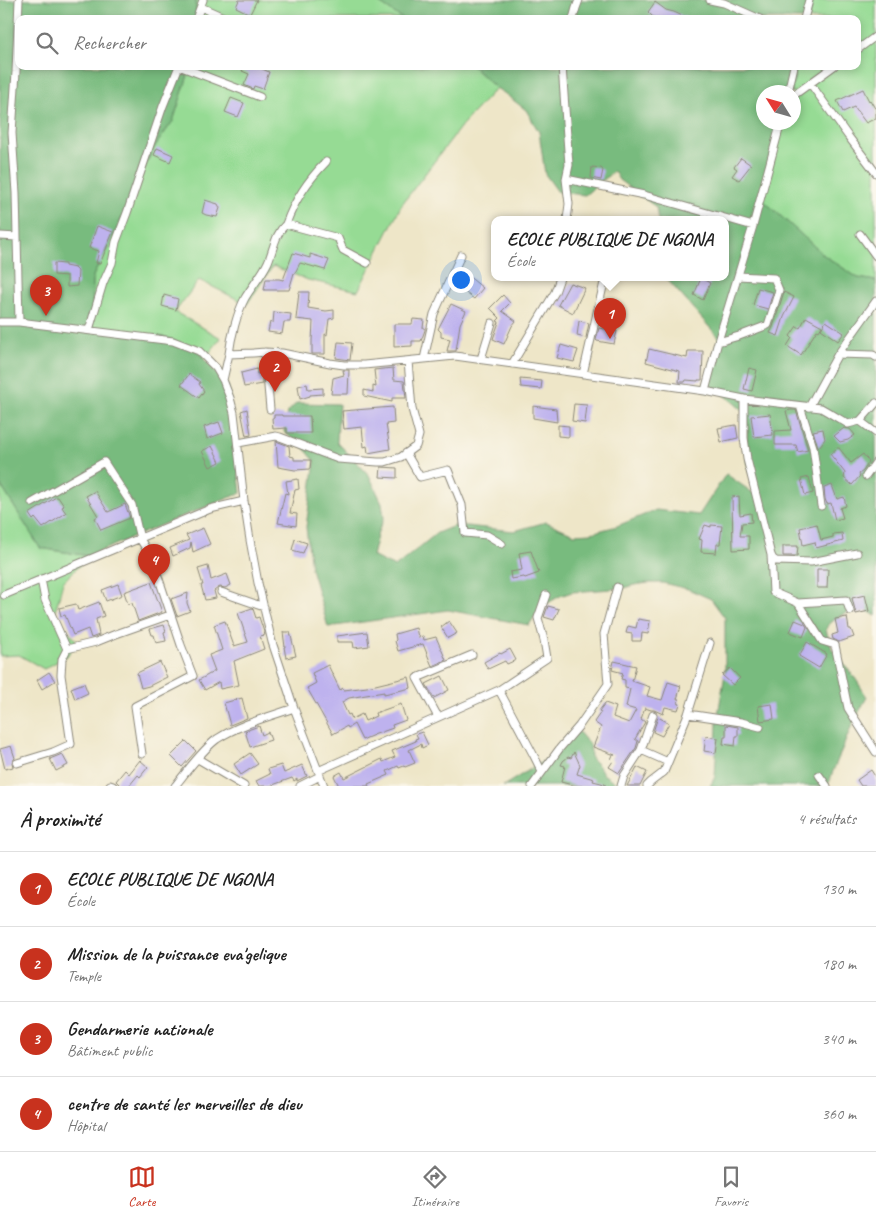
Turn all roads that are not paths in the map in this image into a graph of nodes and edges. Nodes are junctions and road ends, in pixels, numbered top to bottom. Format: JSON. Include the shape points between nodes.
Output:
{"nodes":[{"id":1,"x":18,"y":0,"type":"edge"},
{"id":2,"x":579,"y":0,"type":"edge"},
{"id":3,"x":710,"y":0,"type":"edge"},
{"id":4,"x":809,"y":0,"type":"edge"},
{"id":5,"x":202,"y":3,"type":"edge"},
{"id":6,"x":18,"y":15,"type":"edge"},
{"id":7,"x":198,"y":15,"type":"edge"},
{"id":8,"x":222,"y":15,"type":"edge"},
{"id":9,"x":574,"y":15,"type":"edge"},
{"id":10,"x":752,"y":15,"type":"edge"},
{"id":11,"x":805,"y":15,"type":"edge"},
{"id":12,"x":876,"y":36,"type":"edge"},
{"id":13,"x":861,"y":47,"type":"edge"},
{"id":14,"x":16,"y":70,"type":"edge"},
{"id":15,"x":177,"y":70,"type":"edge"},
{"id":16,"x":189,"y":70,"type":"edge"},
{"id":17,"x":562,"y":70,"type":"edge"},
{"id":18,"x":793,"y":70,"type":"edge"},
{"id":19,"x":828,"y":70,"type":"edge"},
{"id":20,"x":810,"y":83,"type":"junction"},
{"id":21,"x":790,"y":85,"type":"edge"},
{"id":22,"x":801,"y":89,"type":"edge"},
{"id":23,"x":260,"y":97,"type":"dead end"},
{"id":24,"x":779,"y":130,"type":"edge"},
{"id":25,"x":326,"y":162,"type":"dead end"},
{"id":26,"x":876,"y":173,"type":"edge"},
{"id":27,"x":566,"y":179,"type":"junction"},
{"id":28,"x":568,"y":216,"type":"edge"},
{"id":29,"x":719,"y":216,"type":"edge"},
{"id":30,"x":729,"y":219,"type":"edge"},
{"id":31,"x":286,"y":224,"type":"junction"},
{"id":32,"x":754,"y":226,"type":"junction"},
{"id":33,"x":860,"y":234,"type":"dead end"},
{"id":34,"x":0,"y":236,"type":"edge"},
{"id":35,"x":17,"y":237,"type":"junction"},
{"id":36,"x":461,"y":255,"type":"dead end"},
{"id":37,"x":876,"y":256,"type":"edge"},
{"id":38,"x":367,"y":264,"type":"dead end"},
{"id":39,"x":738,"y":276,"type":"junction"},
{"id":40,"x":559,"y":281,"type":"edge"},
{"id":41,"x":604,"y":281,"type":"edge"},
{"id":42,"x":876,"y":301,"type":"edge"},
{"id":43,"x":0,"y":322,"type":"edge"},
{"id":44,"x":19,"y":322,"type":"junction"},
{"id":45,"x":492,"y":323,"type":"dead end"},
{"id":46,"x":89,"y":330,"type":"junction"},
{"id":47,"x":718,"y":342,"type":"junction"},
{"id":48,"x":265,"y":352,"type":"junction"},
{"id":49,"x":229,"y":354,"type":"junction"},
{"id":50,"x":838,"y":354,"type":"junction"},
{"id":51,"x":876,"y":356,"type":"edge"},
{"id":52,"x":424,"y":359,"type":"junction"},
{"id":53,"x":481,"y":359,"type":"junction"},
{"id":54,"x":408,"y":361,"type":"junction"},
{"id":55,"x":512,"y":364,"type":"junction"},
{"id":56,"x":583,"y":374,"type":"junction"},
{"id":57,"x":222,"y":380,"type":"junction"},
{"id":58,"x":705,"y":391,"type":"junction"},
{"id":59,"x":744,"y":399,"type":"junction"},
{"id":60,"x":876,"y":403,"type":"edge"},
{"id":61,"x":800,"y":406,"type":"junction"},
{"id":62,"x":809,"y":407,"type":"junction"},
{"id":63,"x":270,"y":409,"type":"dead end"},
{"id":64,"x":860,"y":421,"type":"junction"},
{"id":65,"x":876,"y":433,"type":"edge"},
{"id":66,"x":238,"y":443,"type":"junction"},
{"id":67,"x":406,"y":453,"type":"junction"},
{"id":68,"x":876,"y":462,"type":"edge"},
{"id":69,"x":866,"y":476,"type":"dead end"},
{"id":70,"x":244,"y":501,"type":"junction"},
{"id":71,"x":32,"y":503,"type":"dead end"},
{"id":72,"x":821,"y":506,"type":"dead end"},
{"id":73,"x":140,"y":539,"type":"junction"},
{"id":74,"x":502,"y":544,"type":"dead end"},
{"id":75,"x":857,"y":553,"type":"dead end"},
{"id":76,"x":771,"y":555,"type":"junction"},
{"id":77,"x":41,"y":579,"type":"junction"},
{"id":78,"x":617,"y":587,"type":"dead end"},
{"id":79,"x":221,"y":592,"type":"dead end"},
{"id":80,"x":4,"y":595,"type":"dead end"},
{"id":81,"x":546,"y":595,"type":"dead end"},
{"id":82,"x":798,"y":603,"type":"junction"},
{"id":83,"x":264,"y":607,"type":"junction"},
{"id":84,"x":850,"y":611,"type":"dead end"},
{"id":85,"x":170,"y":615,"type":"junction"},
{"id":86,"x":710,"y":643,"type":"dead end"},
{"id":87,"x":68,"y":649,"type":"junction"},
{"id":88,"x":472,"y":655,"type":"dead end"},
{"id":89,"x":499,"y":690,"type":"junction"},
{"id":90,"x":294,"y":708,"type":"junction"},
{"id":91,"x":688,"y":714,"type":"junction"},
{"id":92,"x":654,"y":715,"type":"dead end"},
{"id":93,"x":438,"y":717,"type":"junction"},
{"id":94,"x":760,"y":727,"type":"dead end"},
{"id":95,"x":641,"y":750,"type":"junction"},
{"id":96,"x":876,"y":752,"type":"edge"},
{"id":97,"x":142,"y":754,"type":"dead end"},
{"id":98,"x":198,"y":759,"type":"junction"},
{"id":99,"x":668,"y":762,"type":"junction"},
{"id":100,"x":17,"y":763,"type":"dead end"},
{"id":101,"x":542,"y":772,"type":"junction"},
{"id":102,"x":319,"y":774,"type":"junction"},
{"id":103,"x":819,"y":775,"type":"dead end"},
{"id":104,"x":175,"y":786,"type":"edge"},
{"id":105,"x":244,"y":786,"type":"edge"},
{"id":106,"x":300,"y":786,"type":"edge"},
{"id":107,"x":324,"y":786,"type":"edge"},
{"id":108,"x":532,"y":786,"type":"edge"},
{"id":109,"x":621,"y":786,"type":"edge"},
{"id":110,"x":648,"y":786,"type":"edge"},
{"id":111,"x":827,"y":786,"type":"edge"}],
"edges":[{"from":1,"to":6,"type":"street"},
{"from":2,"to":9,"type":"street"},
{"from":3,"to":10,"type":"street","via":[[724,2]]},
{"from":4,"to":11,"type":"street"},
{"from":5,"to":7,"type":"street"},
{"from":5,"to":8,"type":"street"},
{"from":12,"to":13,"type":"street"},
{"from":14,"to":35,"type":"street","via":[[12,133]]},
{"from":15,"to":46,"type":"street","via":[[116,242]]},
{"from":16,"to":23,"type":"street"},
{"from":17,"to":27,"type":"street","via":[[569,165]]},
{"from":18,"to":21,"type":"street"},
{"from":19,"to":20,"type":"street"},
{"from":20,"to":22,"type":"street"},
{"from":20,"to":26,"type":"street"},
{"from":24,"to":32,"type":"street"},
{"from":25,"to":31,"type":"street","via":[[302,192]]},
{"from":27,"to":28,"type":"street"},
{"from":27,"to":29,"type":"street","via":[[644,195]]},
{"from":30,"to":32,"type":"street"},
{"from":31,"to":38,"type":"street","via":[[338,238],[343,250]]},
{"from":31,"to":49,"type":"street","via":[[244,299]]},
{"from":32,"to":39,"type":"street"},
{"from":33,"to":37,"type":"street"},
{"from":34,"to":35,"type":"street"},
{"from":35,"to":44,"type":"street"},
{"from":36,"to":52,"type":"street","via":[[434,314]]},
{"from":39,"to":47,"type":"street"},
{"from":39,"to":47,"type":"street","via":[[774,278],[779,290],[768,325]]},
{"from":40,"to":55,"type":"street"},
{"from":41,"to":56,"type":"street"},
{"from":42,"to":50,"type":"street"},
{"from":43,"to":44,"type":"street"},
{"from":44,"to":46,"type":"street"},
{"from":45,"to":53,"type":"street"},
{"from":46,"to":57,"type":"street","via":[[173,341],[187,346],[203,354]]},
{"from":47,"to":58,"type":"street"},
{"from":48,"to":49,"type":"street"},
{"from":48,"to":54,"type":"street","via":[[282,352],[330,364]]},
{"from":48,"to":63,"type":"street"},
{"from":49,"to":57,"type":"street"},
{"from":50,"to":51,"type":"street"},
{"from":50,"to":62,"type":"street"},
{"from":52,"to":53,"type":"street","via":[[455,356]]},
{"from":52,"to":54,"type":"street"},
{"from":53,"to":55,"type":"street"},
{"from":54,"to":67,"type":"street","via":[[412,409],[419,435],[416,446]]},
{"from":55,"to":56,"type":"street"},
{"from":56,"to":58,"type":"street"},
{"from":57,"to":66,"type":"street","via":[[230,398]]},
{"from":58,"to":59,"type":"street"},
{"from":59,"to":61,"type":"street"},
{"from":59,"to":76,"type":"street","via":[[747,459]]},
{"from":60,"to":64,"type":"street"},
{"from":61,"to":62,"type":"street"},
{"from":61,"to":72,"type":"street","via":[[812,447]]},
{"from":62,"to":64,"type":"street","via":[[821,408],[848,424]]},
{"from":64,"to":65,"type":"street"},
{"from":66,"to":67,"type":"street","via":[[276,436],[338,459],[363,461],[385,462]]},
{"from":66,"to":70,"type":"street"},
{"from":67,"to":74,"type":"street","via":[[420,477],[448,470],[462,504],[465,533],[487,535]]},
{"from":68,"to":69,"type":"street"},
{"from":70,"to":73,"type":"street","via":[[210,509]]},
{"from":70,"to":83,"type":"street"},
{"from":71,"to":73,"type":"street","via":[[104,462],[132,505]]},
{"from":73,"to":77,"type":"street"},
{"from":73,"to":85,"type":"street","via":[[152,558]]},
{"from":75,"to":76,"type":"street","via":[[811,562],[776,561]]},
{"from":76,"to":82,"type":"street","via":[[773,592]]},
{"from":77,"to":80,"type":"street"},
{"from":77,"to":87,"type":"street","via":[[45,600]]},
{"from":78,"to":101,"type":"street","via":[[604,634],[608,684]]},
{"from":79,"to":83,"type":"street"},
{"from":81,"to":89,"type":"street","via":[[538,618],[547,658]]},
{"from":82,"to":84,"type":"street","via":[[846,600]]},
{"from":82,"to":96,"type":"street","via":[[822,641],[835,644],[848,708]]},
{"from":83,"to":90,"type":"street"},
{"from":85,"to":87,"type":"street"},
{"from":85,"to":97,"type":"street","via":[[193,676],[135,706]]},
{"from":86,"to":91,"type":"street"},
{"from":87,"to":100,"type":"street","via":[[62,659],[61,675],[72,744]]},
{"from":88,"to":93,"type":"street","via":[[417,678]]},
{"from":89,"to":93,"type":"street"},
{"from":89,"to":101,"type":"street"},
{"from":90,"to":98,"type":"street","via":[[226,734]]},
{"from":90,"to":102,"type":"street"},
{"from":91,"to":94,"type":"street"},
{"from":91,"to":99,"type":"street"},
{"from":92,"to":95,"type":"street"},
{"from":93,"to":102,"type":"street"},
{"from":95,"to":99,"type":"street"},
{"from":95,"to":109,"type":"street"},
{"from":98,"to":104,"type":"street"},
{"from":98,"to":105,"type":"street"},
{"from":99,"to":110,"type":"street","via":[[664,772]]},
{"from":101,"to":108,"type":"street"},
{"from":102,"to":106,"type":"street"},
{"from":102,"to":107,"type":"street"},
{"from":103,"to":111,"type":"street"}]}
